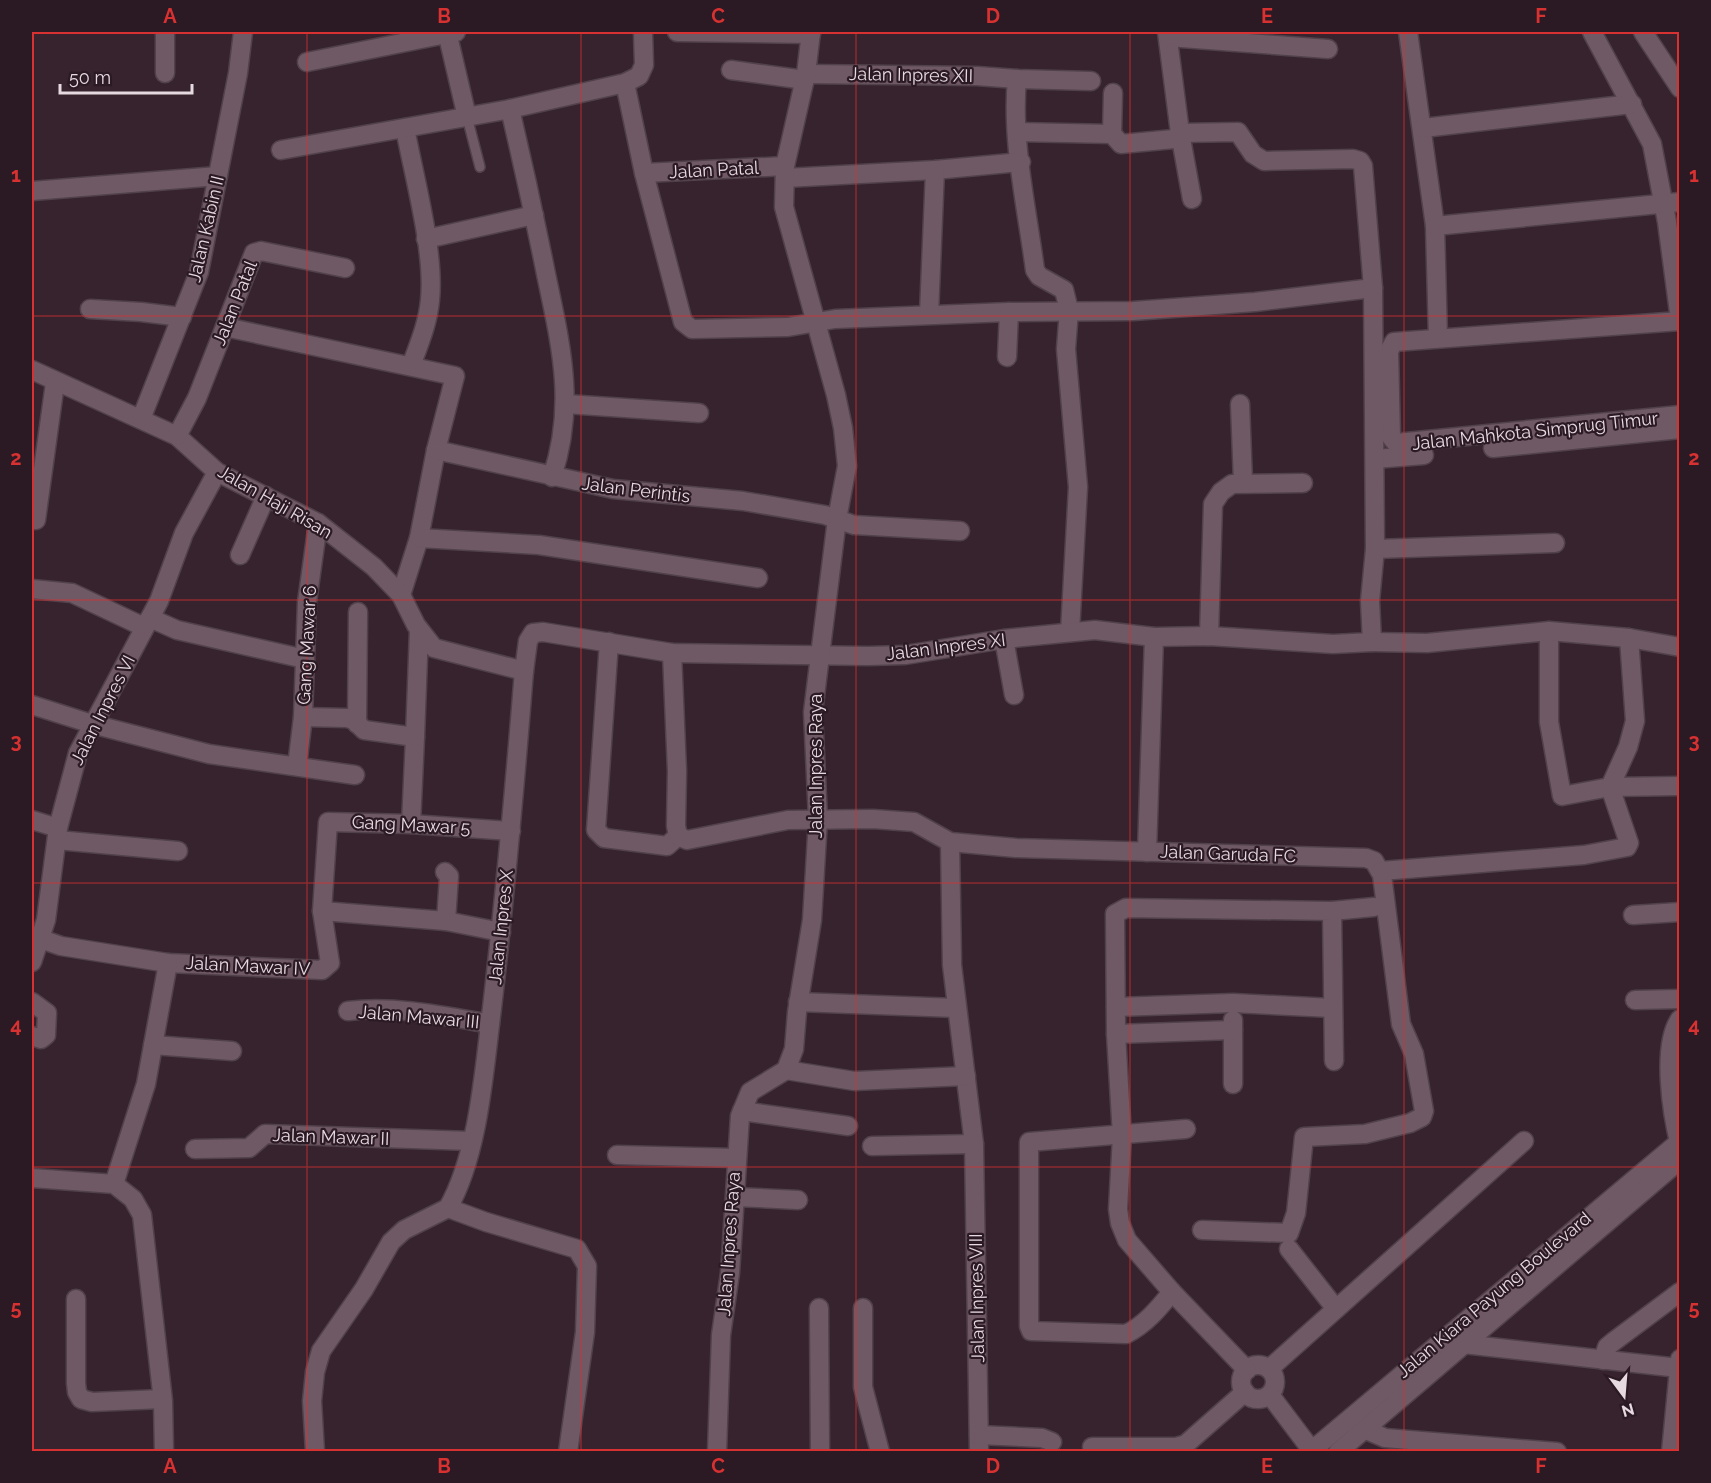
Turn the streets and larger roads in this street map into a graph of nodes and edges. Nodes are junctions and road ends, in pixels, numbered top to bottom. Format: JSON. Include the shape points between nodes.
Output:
{"nodes":[{"id":1,"x":165,"y":32,"type":"edge"},
{"id":2,"x":243,"y":32,"type":"edge"},
{"id":3,"x":450,"y":32,"type":"edge"},
{"id":4,"x":643,"y":32,"type":"edge"},
{"id":5,"x":676,"y":32,"type":"edge"},
{"id":6,"x":1408,"y":32,"type":"edge"},
{"id":7,"x":1592,"y":32,"type":"edge"},
{"id":8,"x":1643,"y":32,"type":"edge"},
{"id":9,"x":811,"y":33,"type":"edge"},
{"id":10,"x":1167,"y":34,"type":"edge"},
{"id":11,"x":1328,"y":50,"type":"dead end"},
{"id":12,"x":307,"y":62,"type":"dead end"},
{"id":13,"x":731,"y":70,"type":"dead end"},
{"id":14,"x":165,"y":73,"type":"dead end"},
{"id":15,"x":806,"y":77,"type":"junction"},
{"id":16,"x":1017,"y":80,"type":"junction"},
{"id":17,"x":1091,"y":81,"type":"dead end"},
{"id":18,"x":625,"y":83,"type":"junction"},
{"id":19,"x":1680,"y":88,"type":"edge"},
{"id":20,"x":1113,"y":93,"type":"dead end"},
{"id":21,"x":1632,"y":104,"type":"junction"},
{"id":22,"x":510,"y":109,"type":"junction"},
{"id":23,"x":467,"y":117,"type":"junction"},
{"id":24,"x":405,"y":128,"type":"junction"},
{"id":25,"x":1423,"y":128,"type":"junction"},
{"id":26,"x":1017,"y":132,"type":"junction"},
{"id":27,"x":1180,"y":133,"type":"junction"},
{"id":28,"x":1112,"y":134,"type":"junction"},
{"id":29,"x":280,"y":150,"type":"dead end"},
{"id":30,"x":1021,"y":162,"type":"junction"},
{"id":31,"x":935,"y":170,"type":"junction"},
{"id":32,"x":785,"y":172,"type":"junction"},
{"id":33,"x":644,"y":173,"type":"junction"},
{"id":34,"x":218,"y":176,"type":"junction"},
{"id":35,"x":32,"y":191,"type":"edge"},
{"id":36,"x":1192,"y":199,"type":"dead end"},
{"id":37,"x":1672,"y":203,"type":"edge"},
{"id":38,"x":534,"y":215,"type":"junction"},
{"id":39,"x":1435,"y":226,"type":"junction"},
{"id":40,"x":426,"y":239,"type":"junction"},
{"id":41,"x":345,"y":268,"type":"dead end"},
{"id":42,"x":1373,"y":288,"type":"junction"},
{"id":43,"x":90,"y":309,"type":"dead end"},
{"id":44,"x":1069,"y":310,"type":"junction"},
{"id":45,"x":1009,"y":312,"type":"junction"},
{"id":46,"x":929,"y":314,"type":"junction"},
{"id":47,"x":182,"y":317,"type":"junction"},
{"id":48,"x":1680,"y":320,"type":"edge"},
{"id":49,"x":817,"y":321,"type":"junction"},
{"id":50,"x":225,"y":327,"type":"junction"},
{"id":51,"x":1438,"y":338,"type":"junction"},
{"id":52,"x":1007,"y":357,"type":"dead end"},
{"id":53,"x":411,"y":366,"type":"junction"},
{"id":54,"x":32,"y":370,"type":"edge"},
{"id":55,"x":55,"y":383,"type":"junction"},
{"id":56,"x":566,"y":404,"type":"junction"},
{"id":57,"x":1240,"y":404,"type":"dead end"},
{"id":58,"x":699,"y":413,"type":"dead end"},
{"id":59,"x":1680,"y":415,"type":"edge"},
{"id":60,"x":141,"y":419,"type":"junction"},
{"id":61,"x":1680,"y":429,"type":"edge"},
{"id":62,"x":177,"y":436,"type":"junction"},
{"id":63,"x":436,"y":450,"type":"junction"},
{"id":64,"x":1375,"y":459,"type":"junction"},
{"id":65,"x":217,"y":472,"type":"junction"},
{"id":66,"x":552,"y":477,"type":"junction"},
{"id":67,"x":1243,"y":483,"type":"junction"},
{"id":68,"x":1304,"y":483,"type":"dead end"},
{"id":69,"x":266,"y":496,"type":"junction"},
{"id":70,"x":837,"y":519,"type":"junction"},
{"id":71,"x":36,"y":520,"type":"dead end"},
{"id":72,"x":318,"y":523,"type":"junction"},
{"id":73,"x":960,"y":531,"type":"dead end"},
{"id":74,"x":419,"y":538,"type":"junction"},
{"id":75,"x":1555,"y":543,"type":"dead end"},
{"id":76,"x":1375,"y":549,"type":"junction"},
{"id":77,"x":240,"y":555,"type":"dead end"},
{"id":78,"x":758,"y":578,"type":"dead end"},
{"id":79,"x":32,"y":589,"type":"edge"},
{"id":80,"x":401,"y":595,"type":"junction"},
{"id":81,"x":358,"y":612,"type":"dead end"},
{"id":82,"x":147,"y":623,"type":"junction"},
{"id":83,"x":419,"y":630,"type":"junction"},
{"id":84,"x":1549,"y":631,"type":"junction"},
{"id":85,"x":1070,"y":632,"type":"junction"},
{"id":86,"x":1209,"y":636,"type":"junction"},
{"id":87,"x":1154,"y":637,"type":"junction"},
{"id":88,"x":1629,"y":638,"type":"junction"},
{"id":89,"x":1004,"y":639,"type":"junction"},
{"id":90,"x":609,"y":642,"type":"junction"},
{"id":91,"x":1372,"y":642,"type":"junction"},
{"id":92,"x":1680,"y":647,"type":"edge"},
{"id":93,"x":672,"y":652,"type":"junction"},
{"id":94,"x":820,"y":655,"type":"junction"},
{"id":95,"x":305,"y":659,"type":"junction"},
{"id":96,"x":524,"y":671,"type":"junction"},
{"id":97,"x":1014,"y":695,"type":"dead end"},
{"id":98,"x":32,"y":705,"type":"edge"},
{"id":99,"x":303,"y":717,"type":"junction"},
{"id":100,"x":92,"y":724,"type":"junction"},
{"id":101,"x":357,"y":724,"type":"junction"},
{"id":102,"x":415,"y":737,"type":"junction"},
{"id":103,"x":297,"y":766,"type":"junction"},
{"id":104,"x":355,"y":775,"type":"dead end"},
{"id":105,"x":1680,"y":786,"type":"edge"},
{"id":106,"x":1610,"y":787,"type":"junction"},
{"id":107,"x":818,"y":819,"type":"junction"},
{"id":108,"x":32,"y":820,"type":"edge"},
{"id":109,"x":411,"y":824,"type":"junction"},
{"id":110,"x":511,"y":831,"type":"junction"},
{"id":111,"x":58,"y":834,"type":"junction"},
{"id":112,"x":678,"y":836,"type":"junction"},
{"id":113,"x":950,"y":842,"type":"junction"},
{"id":114,"x":178,"y":851,"type":"dead end"},
{"id":115,"x":1147,"y":852,"type":"junction"},
{"id":116,"x":445,"y":872,"type":"dead end"},
{"id":117,"x":1381,"y":872,"type":"junction"},
{"id":118,"x":1374,"y":907,"type":"dead end"},
{"id":119,"x":322,"y":911,"type":"junction"},
{"id":120,"x":1332,"y":911,"type":"junction"},
{"id":121,"x":1680,"y":912,"type":"edge"},
{"id":122,"x":1634,"y":915,"type":"dead end"},
{"id":123,"x":446,"y":921,"type":"junction"},
{"id":124,"x":501,"y":932,"type":"junction"},
{"id":125,"x":36,"y":937,"type":"edge"},
{"id":126,"x":32,"y":962,"type":"edge"},
{"id":127,"x":168,"y":963,"type":"junction"},
{"id":128,"x":1680,"y":999,"type":"edge"},
{"id":129,"x":1635,"y":1000,"type":"dead end"},
{"id":130,"x":32,"y":1002,"type":"edge"},
{"id":131,"x":798,"y":1002,"type":"junction"},
{"id":132,"x":1233,"y":1003,"type":"junction"},
{"id":133,"x":1116,"y":1007,"type":"junction"},
{"id":134,"x":956,"y":1008,"type":"junction"},
{"id":135,"x":1332,"y":1008,"type":"junction"},
{"id":136,"x":348,"y":1011,"type":"dead end"},
{"id":137,"x":1680,"y":1019,"type":"edge"},
{"id":138,"x":490,"y":1024,"type":"junction"},
{"id":139,"x":1233,"y":1030,"type":"junction"},
{"id":140,"x":1116,"y":1034,"type":"junction"},
{"id":141,"x":32,"y":1036,"type":"edge"},
{"id":142,"x":153,"y":1045,"type":"junction"},
{"id":143,"x":232,"y":1051,"type":"dead end"},
{"id":144,"x":1334,"y":1061,"type":"dead end"},
{"id":145,"x":786,"y":1070,"type":"junction"},
{"id":146,"x":966,"y":1076,"type":"junction"},
{"id":147,"x":1233,"y":1084,"type":"dead end"},
{"id":148,"x":742,"y":1110,"type":"junction"},
{"id":149,"x":848,"y":1125,"type":"dead end"},
{"id":150,"x":1186,"y":1129,"type":"dead end"},
{"id":151,"x":1122,"y":1136,"type":"junction"},
{"id":152,"x":471,"y":1141,"type":"junction"},
{"id":153,"x":1524,"y":1141,"type":"dead end"},
{"id":154,"x":974,"y":1144,"type":"junction"},
{"id":155,"x":872,"y":1146,"type":"dead end"},
{"id":156,"x":195,"y":1149,"type":"dead end"},
{"id":157,"x":1679,"y":1149,"type":"edge"},
{"id":158,"x":617,"y":1155,"type":"dead end"},
{"id":159,"x":735,"y":1158,"type":"junction"},
{"id":160,"x":32,"y":1178,"type":"edge"},
{"id":161,"x":114,"y":1184,"type":"junction"},
{"id":162,"x":736,"y":1197,"type":"junction"},
{"id":163,"x":798,"y":1200,"type":"dead end"},
{"id":164,"x":448,"y":1208,"type":"junction"},
{"id":165,"x":1202,"y":1230,"type":"dead end"},
{"id":166,"x":1289,"y":1250,"type":"dead end"},
{"id":167,"x":1172,"y":1292,"type":"junction"},
{"id":168,"x":1680,"y":1292,"type":"edge"},
{"id":169,"x":76,"y":1299,"type":"dead end"},
{"id":170,"x":819,"y":1308,"type":"dead end"},
{"id":171,"x":863,"y":1308,"type":"dead end"},
{"id":172,"x":1336,"y":1309,"type":"junction"},
{"id":173,"x":1440,"y":1340,"type":"junction"},
{"id":174,"x":1461,"y":1344,"type":"junction"},
{"id":175,"x":1680,"y":1359,"type":"edge"},
{"id":176,"x":1603,"y":1360,"type":"junction"},
{"id":177,"x":1679,"y":1368,"type":"edge"},
{"id":178,"x":1269,"y":1369,"type":"junction"},
{"id":179,"x":1247,"y":1370,"type":"junction"},
{"id":180,"x":1245,"y":1392,"type":"junction"},
{"id":181,"x":1270,"y":1395,"type":"junction"},
{"id":182,"x":162,"y":1399,"type":"junction"},
{"id":183,"x":1345,"y":1420,"type":"junction"},
{"id":184,"x":1364,"y":1430,"type":"junction"},
{"id":185,"x":1052,"y":1442,"type":"dead end"},
{"id":186,"x":979,"y":1443,"type":"edge"},
{"id":187,"x":1092,"y":1447,"type":"dead end"},
{"id":188,"x":1311,"y":1451,"type":"edge"},
{"id":189,"x":164,"y":1452,"type":"edge"},
{"id":190,"x":315,"y":1452,"type":"edge"},
{"id":191,"x":568,"y":1452,"type":"edge"},
{"id":192,"x":717,"y":1452,"type":"edge"},
{"id":193,"x":820,"y":1452,"type":"edge"},
{"id":194,"x":880,"y":1452,"type":"edge"},
{"id":195,"x":1338,"y":1452,"type":"edge"},
{"id":196,"x":1557,"y":1452,"type":"edge"},
{"id":197,"x":1671,"y":1452,"type":"edge"}],
"edges":[{"from":1,"to":14,"type":"street"},
{"from":2,"to":34,"type":"street","name":"Jalan Kabin II"},
{"from":3,"to":12,"type":"street"},
{"from":3,"to":23,"type":"street"},
{"from":4,"to":18,"type":"street","via":[[644,65],[639,76]]},
{"from":5,"to":9,"type":"street"},
{"from":6,"to":25,"type":"street"},
{"from":7,"to":21,"type":"street","name":"Jalan Mahkota Simprug Timur"},
{"from":8,"to":19,"type":"street"},
{"from":9,"to":15,"type":"street","name":"Jalan Inpres Raya"},
{"from":10,"to":11,"type":"street"},
{"from":10,"to":27,"type":"street"},
{"from":13,"to":15,"type":"street","name":"Jalan Inpres XII"},
{"from":15,"to":16,"type":"street","name":"Jalan Inpres XII","via":[[977,75]]},
{"from":15,"to":32,"type":"street","name":"Jalan Inpres Raya"},
{"from":16,"to":17,"type":"street","name":"Jalan Inpres XII"},
{"from":16,"to":26,"type":"street"},
{"from":18,"to":22,"type":"street"},
{"from":18,"to":33,"type":"street"},
{"from":20,"to":28,"type":"street"},
{"from":21,"to":25,"type":"street"},
{"from":21,"to":37,"type":"street","name":"Jalan Mahkota Simprug Timur","via":[[1652,144]]},
{"from":22,"to":23,"type":"street"},
{"from":22,"to":38,"type":"street"},
{"from":23,"to":24,"type":"street"},
{"from":24,"to":29,"type":"street"},
{"from":24,"to":40,"type":"street"},
{"from":25,"to":39,"type":"street"},
{"from":26,"to":28,"type":"street"},
{"from":26,"to":30,"type":"street"},
{"from":27,"to":28,"type":"street","via":[[1173,139],[1122,144]]},
{"from":27,"to":36,"type":"street"},
{"from":27,"to":42,"type":"street","via":[[1238,132],[1252,154],[1264,161],[1360,161],[1365,174]]},
{"from":30,"to":31,"type":"street","name":"Jalan Patal"},
{"from":30,"to":44,"type":"street","via":[[1035,270],[1064,290]]},
{"from":31,"to":32,"type":"street","name":"Jalan Patal"},
{"from":31,"to":46,"type":"street"},
{"from":32,"to":33,"type":"street","name":"Jalan Patal"},
{"from":32,"to":49,"type":"street","name":"Jalan Inpres Raya","via":[[784,207]]},
{"from":33,"to":49,"type":"street","via":[[683,322],[692,329],[701,329],[788,327]]},
{"from":34,"to":35,"type":"street"},
{"from":34,"to":47,"type":"street","name":"Jalan Kabin II","via":[[199,272]]},
{"from":37,"to":39,"type":"street"},
{"from":37,"to":48,"type":"street","name":"Jalan Mahkota Simprug Timur"},
{"from":38,"to":40,"type":"street"},
{"from":38,"to":56,"type":"street","via":[[560,344]]},
{"from":39,"to":51,"type":"street"},
{"from":40,"to":53,"type":"street","via":[[430,297],[427,323]]},
{"from":41,"to":50,"type":"street","name":"Jalan Patal","via":[[261,251],[254,253]]},
{"from":42,"to":44,"type":"street","via":[[1166,309]]},
{"from":42,"to":64,"type":"street"},
{"from":43,"to":47,"type":"street"},
{"from":44,"to":45,"type":"street"},
{"from":44,"to":85,"type":"street","via":[[1066,349],[1078,487]]},
{"from":45,"to":46,"type":"street"},
{"from":45,"to":52,"type":"street"},
{"from":46,"to":49,"type":"street"},
{"from":47,"to":60,"type":"street","name":"Jalan Kabin II"},
{"from":48,"to":51,"type":"street","name":"Jalan Mahkota Simprug Timur"},
{"from":49,"to":70,"type":"street","name":"Jalan Inpres Raya","via":[[843,428],[847,466]]},
{"from":50,"to":53,"type":"street"},
{"from":50,"to":62,"type":"street","name":"Jalan Patal"},
{"from":51,"to":59,"type":"street","name":"Jalan Mahkota Simprug Timur","via":[[1395,342],[1389,347],[1390,437],[1396,443]]},
{"from":53,"to":63,"type":"street","via":[[454,376]]},
{"from":54,"to":55,"type":"street","name":"Jalan Haji Risan"},
{"from":55,"to":60,"type":"street","name":"Jalan Haji Risan"},
{"from":55,"to":71,"type":"street"},
{"from":56,"to":58,"type":"street"},
{"from":56,"to":66,"type":"street","via":[[562,446]]},
{"from":57,"to":67,"type":"street"},
{"from":60,"to":62,"type":"street","name":"Jalan Haji Risan"},
{"from":61,"to":64,"type":"street"},
{"from":62,"to":65,"type":"street","name":"Jalan Haji Risan"},
{"from":63,"to":66,"type":"street","name":"Jalan Perintis"},
{"from":63,"to":74,"type":"street"},
{"from":64,"to":76,"type":"street"},
{"from":65,"to":69,"type":"street","name":"Jalan Haji Risan"},
{"from":65,"to":82,"type":"street","name":"Jalan Inpres VI","via":[[184,533]]},
{"from":66,"to":70,"type":"street","name":"Jalan Perintis","via":[[613,489],[743,501]]},
{"from":67,"to":68,"type":"street"},
{"from":67,"to":86,"type":"street","via":[[1232,484],[1213,504]]},
{"from":69,"to":72,"type":"street","name":"Jalan Haji Risan"},
{"from":69,"to":77,"type":"street"},
{"from":70,"to":73,"type":"street","name":"Jalan Perintis","via":[[854,525]]},
{"from":70,"to":94,"type":"street","name":"Jalan Inpres Raya"},
{"from":72,"to":80,"type":"street","name":"Jalan Haji Risan","via":[[374,567]]},
{"from":72,"to":95,"type":"street","name":"Gang Mawar 6","via":[[307,602]]},
{"from":74,"to":78,"type":"street","via":[[539,545]]},
{"from":74,"to":80,"type":"street"},
{"from":75,"to":76,"type":"street"},
{"from":76,"to":91,"type":"street","via":[[1370,601]]},
{"from":79,"to":82,"type":"street","via":[[72,593]]},
{"from":80,"to":83,"type":"street","name":"Jalan Haji Risan"},
{"from":81,"to":101,"type":"street"},
{"from":82,"to":95,"type":"street"},
{"from":82,"to":100,"type":"street","name":"Jalan Inpres VI"},
{"from":83,"to":96,"type":"street","name":"Jalan Haji Risan","via":[[434,648]]},
{"from":83,"to":102,"type":"street"},
{"from":84,"to":88,"type":"street","name":"Jalan Inpres XI"},
{"from":84,"to":91,"type":"street","name":"Jalan Inpres XI","via":[[1427,643]]},
{"from":84,"to":106,"type":"street","via":[[1549,722],[1560,794],[1565,797]]},
{"from":85,"to":87,"type":"street","name":"Jalan Inpres XI","via":[[1095,630]]},
{"from":85,"to":89,"type":"street","name":"Jalan Inpres XI"},
{"from":86,"to":87,"type":"street","name":"Jalan Inpres XI"},
{"from":86,"to":91,"type":"street","name":"Jalan Inpres XI","via":[[1334,644]]},
{"from":87,"to":115,"type":"street"},
{"from":88,"to":92,"type":"street","name":"Jalan Inpres XI"},
{"from":88,"to":106,"type":"street","via":[[1635,721]]},
{"from":89,"to":94,"type":"street","name":"Jalan Inpres XI","via":[[906,655]]},
{"from":89,"to":97,"type":"street"},
{"from":90,"to":93,"type":"street","name":"Jalan Inpres X"},
{"from":90,"to":96,"type":"street","name":"Jalan Inpres X","via":[[532,633]]},
{"from":90,"to":112,"type":"street","name":"Jalan Garuda FC","via":[[596,830],[604,838],[667,846]]},
{"from":93,"to":94,"type":"street","name":"Jalan Inpres X"},
{"from":93,"to":112,"type":"street"},
{"from":94,"to":107,"type":"street","name":"Jalan Inpres Raya","via":[[813,712]]},
{"from":95,"to":99,"type":"street","name":"Gang Mawar 6"},
{"from":96,"to":110,"type":"street","name":"Jalan Inpres X"},
{"from":98,"to":100,"type":"street"},
{"from":99,"to":101,"type":"street","via":[[347,718]]},
{"from":99,"to":103,"type":"street","name":"Gang Mawar 6"},
{"from":100,"to":103,"type":"street","via":[[209,754]]},
{"from":100,"to":111,"type":"street","name":"Jalan Inpres VI","via":[[71,772]]},
{"from":101,"to":102,"type":"street","via":[[364,730]]},
{"from":102,"to":109,"type":"street"},
{"from":103,"to":104,"type":"street"},
{"from":105,"to":106,"type":"street"},
{"from":106,"to":117,"type":"street","via":[[1628,834],[1627,847],[1584,855]]},
{"from":107,"to":112,"type":"street","name":"Jalan Garuda FC","via":[[788,820],[687,840]]},
{"from":107,"to":113,"type":"street","name":"Jalan Garuda FC","via":[[914,822]]},
{"from":107,"to":131,"type":"street","name":"Jalan Inpres Raya","via":[[812,920]]},
{"from":108,"to":111,"type":"street"},
{"from":109,"to":110,"type":"street","name":"Gang Mawar 5"},
{"from":109,"to":119,"type":"street","name":"Gang Mawar 5","via":[[328,822]]},
{"from":110,"to":124,"type":"street","name":"Jalan Inpres X"},
{"from":111,"to":114,"type":"street"},
{"from":111,"to":125,"type":"street","name":"Jalan Inpres VI","via":[[52,888]]},
{"from":113,"to":115,"type":"street","name":"Jalan Garuda FC"},
{"from":113,"to":134,"type":"street","name":"Jalan Inpres VIII"},
{"from":115,"to":117,"type":"street","name":"Jalan Garuda FC","via":[[1366,858],[1374,861]]},
{"from":116,"to":123,"type":"street","via":[[449,876]]},
{"from":117,"to":165,"type":"street","via":[[1401,1024],[1414,1054],[1424,1111],[1418,1120],[1365,1134],[1304,1137],[1296,1213],[1289,1233]]},
{"from":118,"to":120,"type":"street"},
{"from":119,"to":123,"type":"street"},
{"from":119,"to":127,"type":"street","name":"Jalan Mawar IV","via":[[330,954],[330,963],[322,970]]},
{"from":120,"to":133,"type":"street","via":[[1119,910],[1113,921]]},
{"from":120,"to":135,"type":"street"},
{"from":121,"to":122,"type":"street"},
{"from":123,"to":124,"type":"street"},
{"from":124,"to":138,"type":"street","name":"Jalan Inpres X"},
{"from":125,"to":126,"type":"street","name":"Jalan Inpres VI"},
{"from":125,"to":127,"type":"street","name":"Jalan Mawar IV","via":[[61,946]]},
{"from":127,"to":142,"type":"street"},
{"from":128,"to":129,"type":"street"},
{"from":130,"to":141,"type":"street","via":[[46,1013],[47,1027],[41,1039]]},
{"from":131,"to":134,"type":"street"},
{"from":131,"to":145,"type":"street","name":"Jalan Inpres Raya","via":[[794,1048]]},
{"from":132,"to":133,"type":"street"},
{"from":132,"to":135,"type":"street"},
{"from":132,"to":139,"type":"street"},
{"from":133,"to":140,"type":"street"},
{"from":134,"to":146,"type":"street","name":"Jalan Inpres VIII"},
{"from":135,"to":144,"type":"street"},
{"from":136,"to":138,"type":"street","name":"Jalan Mawar III","via":[[435,1015]]},
{"from":137,"to":157,"type":"street","via":[[1670,1040],[1669,1059]]},
{"from":138,"to":152,"type":"street","name":"Jalan Inpres X"},
{"from":139,"to":140,"type":"street"},
{"from":139,"to":147,"type":"street"},
{"from":140,"to":151,"type":"street"},
{"from":142,"to":143,"type":"street"},
{"from":142,"to":161,"type":"street","via":[[140,1107]]},
{"from":145,"to":146,"type":"street","via":[[854,1081]]},
{"from":145,"to":148,"type":"street","name":"Jalan Inpres Raya","via":[[750,1092]]},
{"from":146,"to":154,"type":"street","name":"Jalan Inpres VIII"},
{"from":148,"to":149,"type":"street"},
{"from":148,"to":159,"type":"street","name":"Jalan Inpres Raya"},
{"from":150,"to":151,"type":"street"},
{"from":151,"to":167,"type":"street","via":[[1120,1223],[1127,1240]]},
{"from":151,"to":167,"type":"street","via":[[1029,1142],[1029,1326],[1039,1333],[1126,1334],[1158,1310]]},
{"from":152,"to":156,"type":"street","name":"Jalan Mawar II","via":[[265,1134],[249,1148]]},
{"from":152,"to":164,"type":"street","name":"Jalan Inpres X"},
{"from":153,"to":172,"type":"street"},
{"from":154,"to":155,"type":"street"},
{"from":154,"to":186,"type":"street","name":"Jalan Inpres VIII"},
{"from":157,"to":173,"type":"street","name":"Jalan Kiara Payung Boulevard"},
{"from":157,"to":174,"type":"street","name":"Jalan Kiara Payung Boulevard"},
{"from":158,"to":159,"type":"street"},
{"from":159,"to":162,"type":"street","name":"Jalan Inpres Raya"},
{"from":160,"to":161,"type":"street"},
{"from":161,"to":182,"type":"street","via":[[133,1199],[142,1215]]},
{"from":162,"to":163,"type":"street"},
{"from":162,"to":192,"type":"street","name":"Jalan Inpres Raya","via":[[721,1335]]},
{"from":164,"to":190,"type":"street","via":[[404,1230],[391,1242],[321,1351],[312,1401]]},
{"from":164,"to":191,"type":"street","via":[[577,1249],[587,1266],[585,1332]]},
{"from":166,"to":172,"type":"street"},
{"from":167,"to":179,"type":"street"},
{"from":168,"to":176,"type":"street","via":[[1613,1342]]},
{"from":169,"to":182,"type":"street","via":[[76,1383],[81,1399]]},
{"from":170,"to":193,"type":"street"},
{"from":171,"to":194,"type":"street","via":[[863,1387]]},
{"from":172,"to":178,"type":"street"},
{"from":173,"to":174,"type":"street"},
{"from":173,"to":183,"type":"street","name":"Jalan Kiara Payung Boulevard"},
{"from":174,"to":176,"type":"street"},
{"from":174,"to":184,"type":"street","name":"Jalan Kiara Payung Boulevard"},
{"from":175,"to":177,"type":"street"},
{"from":176,"to":177,"type":"street"},
{"from":177,"to":197,"type":"street"},
{"from":178,"to":179,"type":"street","via":[[1262,1366]]},
{"from":178,"to":181,"type":"street","via":[[1275,1377]]},
{"from":179,"to":180,"type":"street","via":[[1242,1377]]},
{"from":180,"to":181,"type":"street","via":[[1252,1398]]},
{"from":180,"to":187,"type":"street","via":[[1186,1444]]},
{"from":181,"to":188,"type":"street"},
{"from":182,"to":189,"type":"street"},
{"from":183,"to":184,"type":"street"},
{"from":183,"to":188,"type":"street","name":"Jalan Kiara Payung Boulevard"},
{"from":184,"to":195,"type":"street","name":"Jalan Kiara Payung Boulevard"},
{"from":184,"to":196,"type":"street","via":[[1385,1438]]},
{"from":185,"to":186,"type":"street","via":[[1042,1438]]}]}
